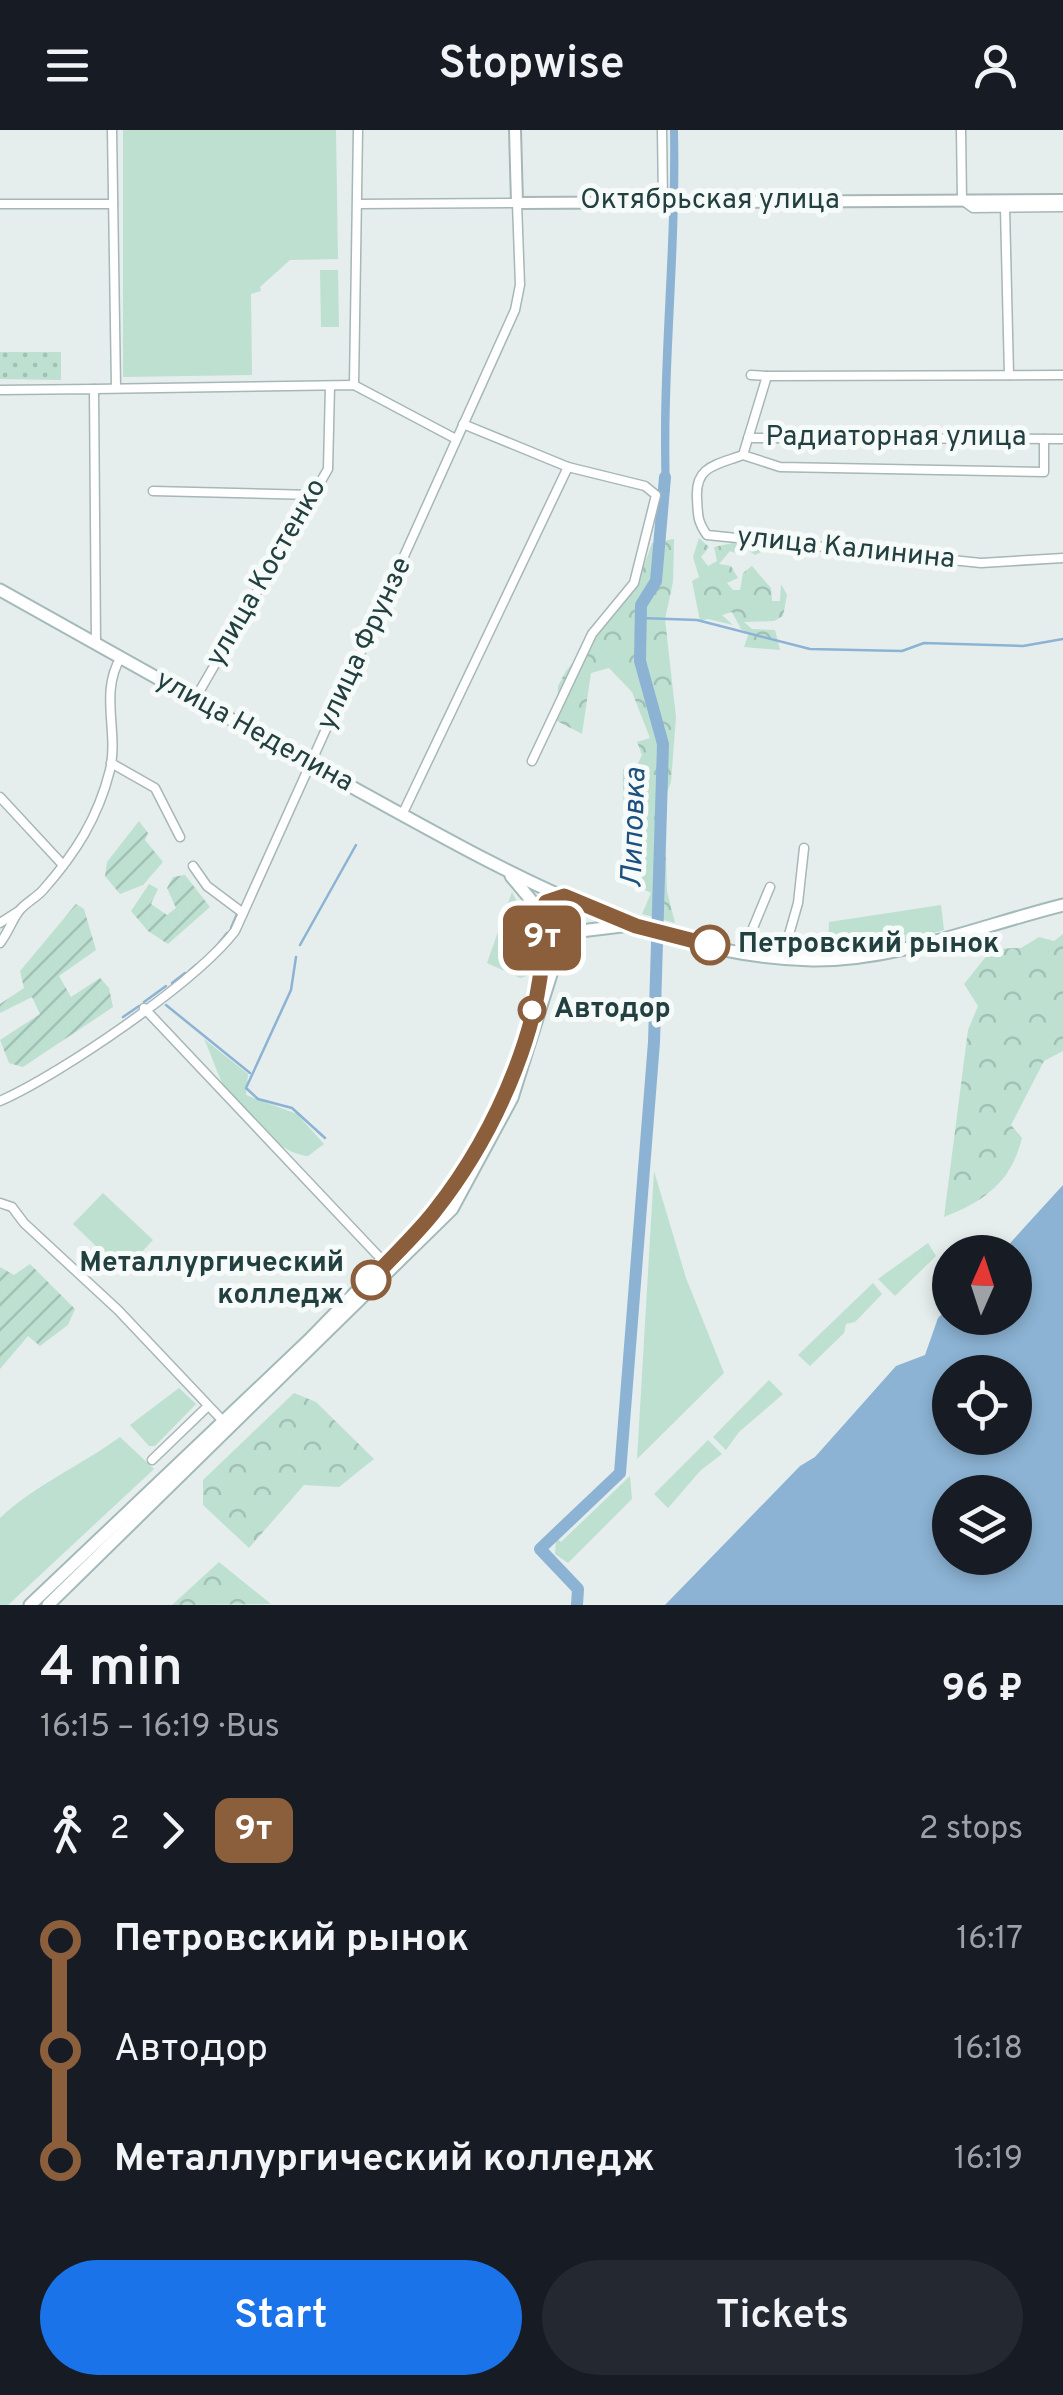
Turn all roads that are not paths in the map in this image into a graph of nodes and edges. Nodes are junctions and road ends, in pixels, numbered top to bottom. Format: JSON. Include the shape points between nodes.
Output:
{"nodes":[{"id":1,"x":112,"y":130,"type":"edge"},
{"id":2,"x":358,"y":130,"type":"edge"},
{"id":3,"x":515,"y":130,"type":"edge"},
{"id":4,"x":662,"y":130,"type":"edge"},
{"id":5,"x":962,"y":130,"type":"edge"},
{"id":6,"x":962,"y":200,"type":"junction"},
{"id":7,"x":1063,"y":200,"type":"edge"},
{"id":8,"x":665,"y":202,"type":"junction"},
{"id":9,"x":517,"y":203,"type":"junction"},
{"id":10,"x":0,"y":204,"type":"edge"},
{"id":11,"x":113,"y":204,"type":"junction"},
{"id":12,"x":358,"y":204,"type":"junction"},
{"id":13,"x":1005,"y":208,"type":"junction"},
{"id":14,"x":1063,"y":208,"type":"edge"},
{"id":15,"x":1063,"y":374,"type":"edge"},
{"id":16,"x":751,"y":375,"type":"dead end"},
{"id":17,"x":1008,"y":375,"type":"junction"},
{"id":18,"x":767,"y":376,"type":"junction"},
{"id":19,"x":354,"y":385,"type":"junction"},
{"id":20,"x":330,"y":386,"type":"junction"},
{"id":21,"x":116,"y":388,"type":"junction"},
{"id":22,"x":94,"y":389,"type":"junction"},
{"id":23,"x":0,"y":390,"type":"edge"},
{"id":24,"x":462,"y":424,"type":"junction"},
{"id":25,"x":748,"y":438,"type":"junction"},
{"id":26,"x":1044,"y":439,"type":"junction"},
{"id":27,"x":456,"y":440,"type":"junction"},
{"id":28,"x":1063,"y":440,"type":"edge"},
{"id":29,"x":743,"y":454,"type":"junction"},
{"id":30,"x":568,"y":468,"type":"junction"},
{"id":31,"x":153,"y":490,"type":"dead end"},
{"id":32,"x":314,"y":495,"type":"junction"},
{"id":33,"x":1063,"y":558,"type":"edge"},
{"id":34,"x":0,"y":590,"type":"edge"},
{"id":35,"x":96,"y":644,"type":"junction"},
{"id":36,"x":121,"y":657,"type":"junction"},
{"id":37,"x":195,"y":698,"type":"junction"},
{"id":38,"x":532,"y":761,"type":"dead end"},
{"id":39,"x":111,"y":763,"type":"junction"},
{"id":40,"x":310,"y":764,"type":"junction"},
{"id":41,"x":0,"y":796,"type":"edge"},
{"id":42,"x":402,"y":814,"type":"junction"},
{"id":43,"x":180,"y":836,"type":"dead end"},
{"id":44,"x":804,"y":848,"type":"dead end"},
{"id":45,"x":63,"y":865,"type":"junction"},
{"id":46,"x":193,"y":866,"type":"dead end"},
{"id":47,"x":508,"y":873,"type":"junction"},
{"id":48,"x":770,"y":887,"type":"dead end"},
{"id":49,"x":568,"y":899,"type":"junction"},
{"id":50,"x":1063,"y":905,"type":"edge"},
{"id":51,"x":18,"y":912,"type":"junction"},
{"id":52,"x":244,"y":913,"type":"junction"},
{"id":53,"x":542,"y":917,"type":"junction"},
{"id":54,"x":0,"y":923,"type":"edge"},
{"id":55,"x":635,"y":925,"type":"junction"},
{"id":56,"x":568,"y":932,"type":"junction"},
{"id":57,"x":748,"y":937,"type":"junction"},
{"id":58,"x":0,"y":944,"type":"edge"},
{"id":59,"x":743,"y":952,"type":"junction"},
{"id":60,"x":144,"y":1008,"type":"junction"},
{"id":61,"x":0,"y":1101,"type":"edge"},
{"id":62,"x":0,"y":1203,"type":"edge"},
{"id":63,"x":386,"y":1264,"type":"junction"},
{"id":64,"x":207,"y":1407,"type":"junction"},
{"id":65,"x":224,"y":1422,"type":"junction"},
{"id":66,"x":223,"y":1437,"type":"junction"},
{"id":67,"x":152,"y":1460,"type":"dead end"},
{"id":68,"x":30,"y":1605,"type":"edge"},
{"id":69,"x":48,"y":1605,"type":"edge"}],
"edges":[{"from":1,"to":11,"type":"street"},
{"from":2,"to":12,"type":"street"},
{"from":3,"to":9,"type":"street","name":"улица Фрунзе"},
{"from":4,"to":8,"type":"street"},
{"from":5,"to":6,"type":"street"},
{"from":6,"to":7,"type":"street","name":"Октябрьская улица"},
{"from":6,"to":8,"type":"street","name":"Октябрьская улица"},
{"from":6,"to":13,"type":"street","via":[[973,208]]},
{"from":8,"to":9,"type":"street","name":"Октябрьская улица"},
{"from":9,"to":12,"type":"street","name":"Октябрьская улица"},
{"from":9,"to":24,"type":"street","name":"улица Фрунзе","via":[[515,310]]},
{"from":10,"to":11,"type":"street"},
{"from":11,"to":21,"type":"street"},
{"from":12,"to":19,"type":"street"},
{"from":13,"to":14,"type":"street"},
{"from":13,"to":17,"type":"street"},
{"from":15,"to":17,"type":"street"},
{"from":16,"to":18,"type":"street"},
{"from":17,"to":18,"type":"street"},
{"from":18,"to":25,"type":"street"},
{"from":19,"to":20,"type":"street"},
{"from":19,"to":27,"type":"street"},
{"from":20,"to":21,"type":"street"},
{"from":20,"to":32,"type":"street","name":"улица Костенко","via":[[331,459]]},
{"from":21,"to":22,"type":"street"},
{"from":22,"to":23,"type":"street"},
{"from":22,"to":35,"type":"street"},
{"from":24,"to":27,"type":"street","name":"улица Фрунзе"},
{"from":24,"to":30,"type":"street"},
{"from":25,"to":26,"type":"street","name":"Радиаторная улица"},
{"from":25,"to":29,"type":"street"},
{"from":26,"to":28,"type":"street","name":"Радиаторная улица"},
{"from":26,"to":29,"type":"street","name":"Радиаторная улица","via":[[1044,472],[780,467]]},
{"from":27,"to":40,"type":"street","name":"улица Фрунзе"},
{"from":29,"to":33,"type":"street","name":"улица Калинина","via":[[702,470],[696,480],[696,520],[708,535],[982,563]]},
{"from":30,"to":38,"type":"street","via":[[656,495],[634,583],[592,634]]},
{"from":30,"to":42,"type":"street"},
{"from":31,"to":32,"type":"street"},
{"from":32,"to":37,"type":"street","name":"улица Костенко"},
{"from":34,"to":35,"type":"main road","name":"улица Неделина"},
{"from":35,"to":36,"type":"main road","name":"улица Неделина"},
{"from":36,"to":37,"type":"main road","name":"улица Неделина"},
{"from":36,"to":39,"type":"street","via":[[108,690]]},
{"from":37,"to":40,"type":"main road","name":"улица Неделина"},
{"from":39,"to":43,"type":"street","via":[[155,788]]},
{"from":39,"to":45,"type":"street","via":[[94,819]]},
{"from":40,"to":42,"type":"main road","name":"улица Неделина"},
{"from":40,"to":52,"type":"street","name":"улица Фрунзе"},
{"from":41,"to":45,"type":"street"},
{"from":42,"to":47,"type":"main road","name":"улица Неделина"},
{"from":44,"to":57,"type":"street","via":[[788,938]]},
{"from":45,"to":51,"type":"street"},
{"from":46,"to":52,"type":"street","via":[[207,886]]},
{"from":47,"to":49,"type":"main road"},
{"from":47,"to":53,"type":"main road"},
{"from":48,"to":57,"type":"street"},
{"from":49,"to":53,"type":"main road","via":[[550,899]]},
{"from":49,"to":55,"type":"main road"},
{"from":49,"to":56,"type":"main road","via":[[580,914]]},
{"from":50,"to":59,"type":"main road","via":[[856,957],[810,960]]},
{"from":51,"to":54,"type":"street"},
{"from":51,"to":58,"type":"street"},
{"from":52,"to":60,"type":"street","name":"улица Фрунзе","via":[[212,959]]},
{"from":53,"to":56,"type":"main road","via":[[555,933]]},
{"from":53,"to":63,"type":"main road","via":[[538,989],[490,1126],[432,1214]]},
{"from":55,"to":56,"type":"main road"},
{"from":55,"to":59,"type":"main road"},
{"from":56,"to":66,"type":"main road","via":[[512,1098],[452,1209]]},
{"from":57,"to":59,"type":"street"},
{"from":60,"to":61,"type":"street","name":"улица Фрунзе"},
{"from":60,"to":63,"type":"street"},
{"from":62,"to":64,"type":"street","via":[[12,1207],[118,1310]]},
{"from":63,"to":65,"type":"main road"},
{"from":64,"to":65,"type":"street"},
{"from":64,"to":67,"type":"street"},
{"from":65,"to":66,"type":"main road"},
{"from":65,"to":68,"type":"main road"},
{"from":66,"to":69,"type":"main road"}]}
